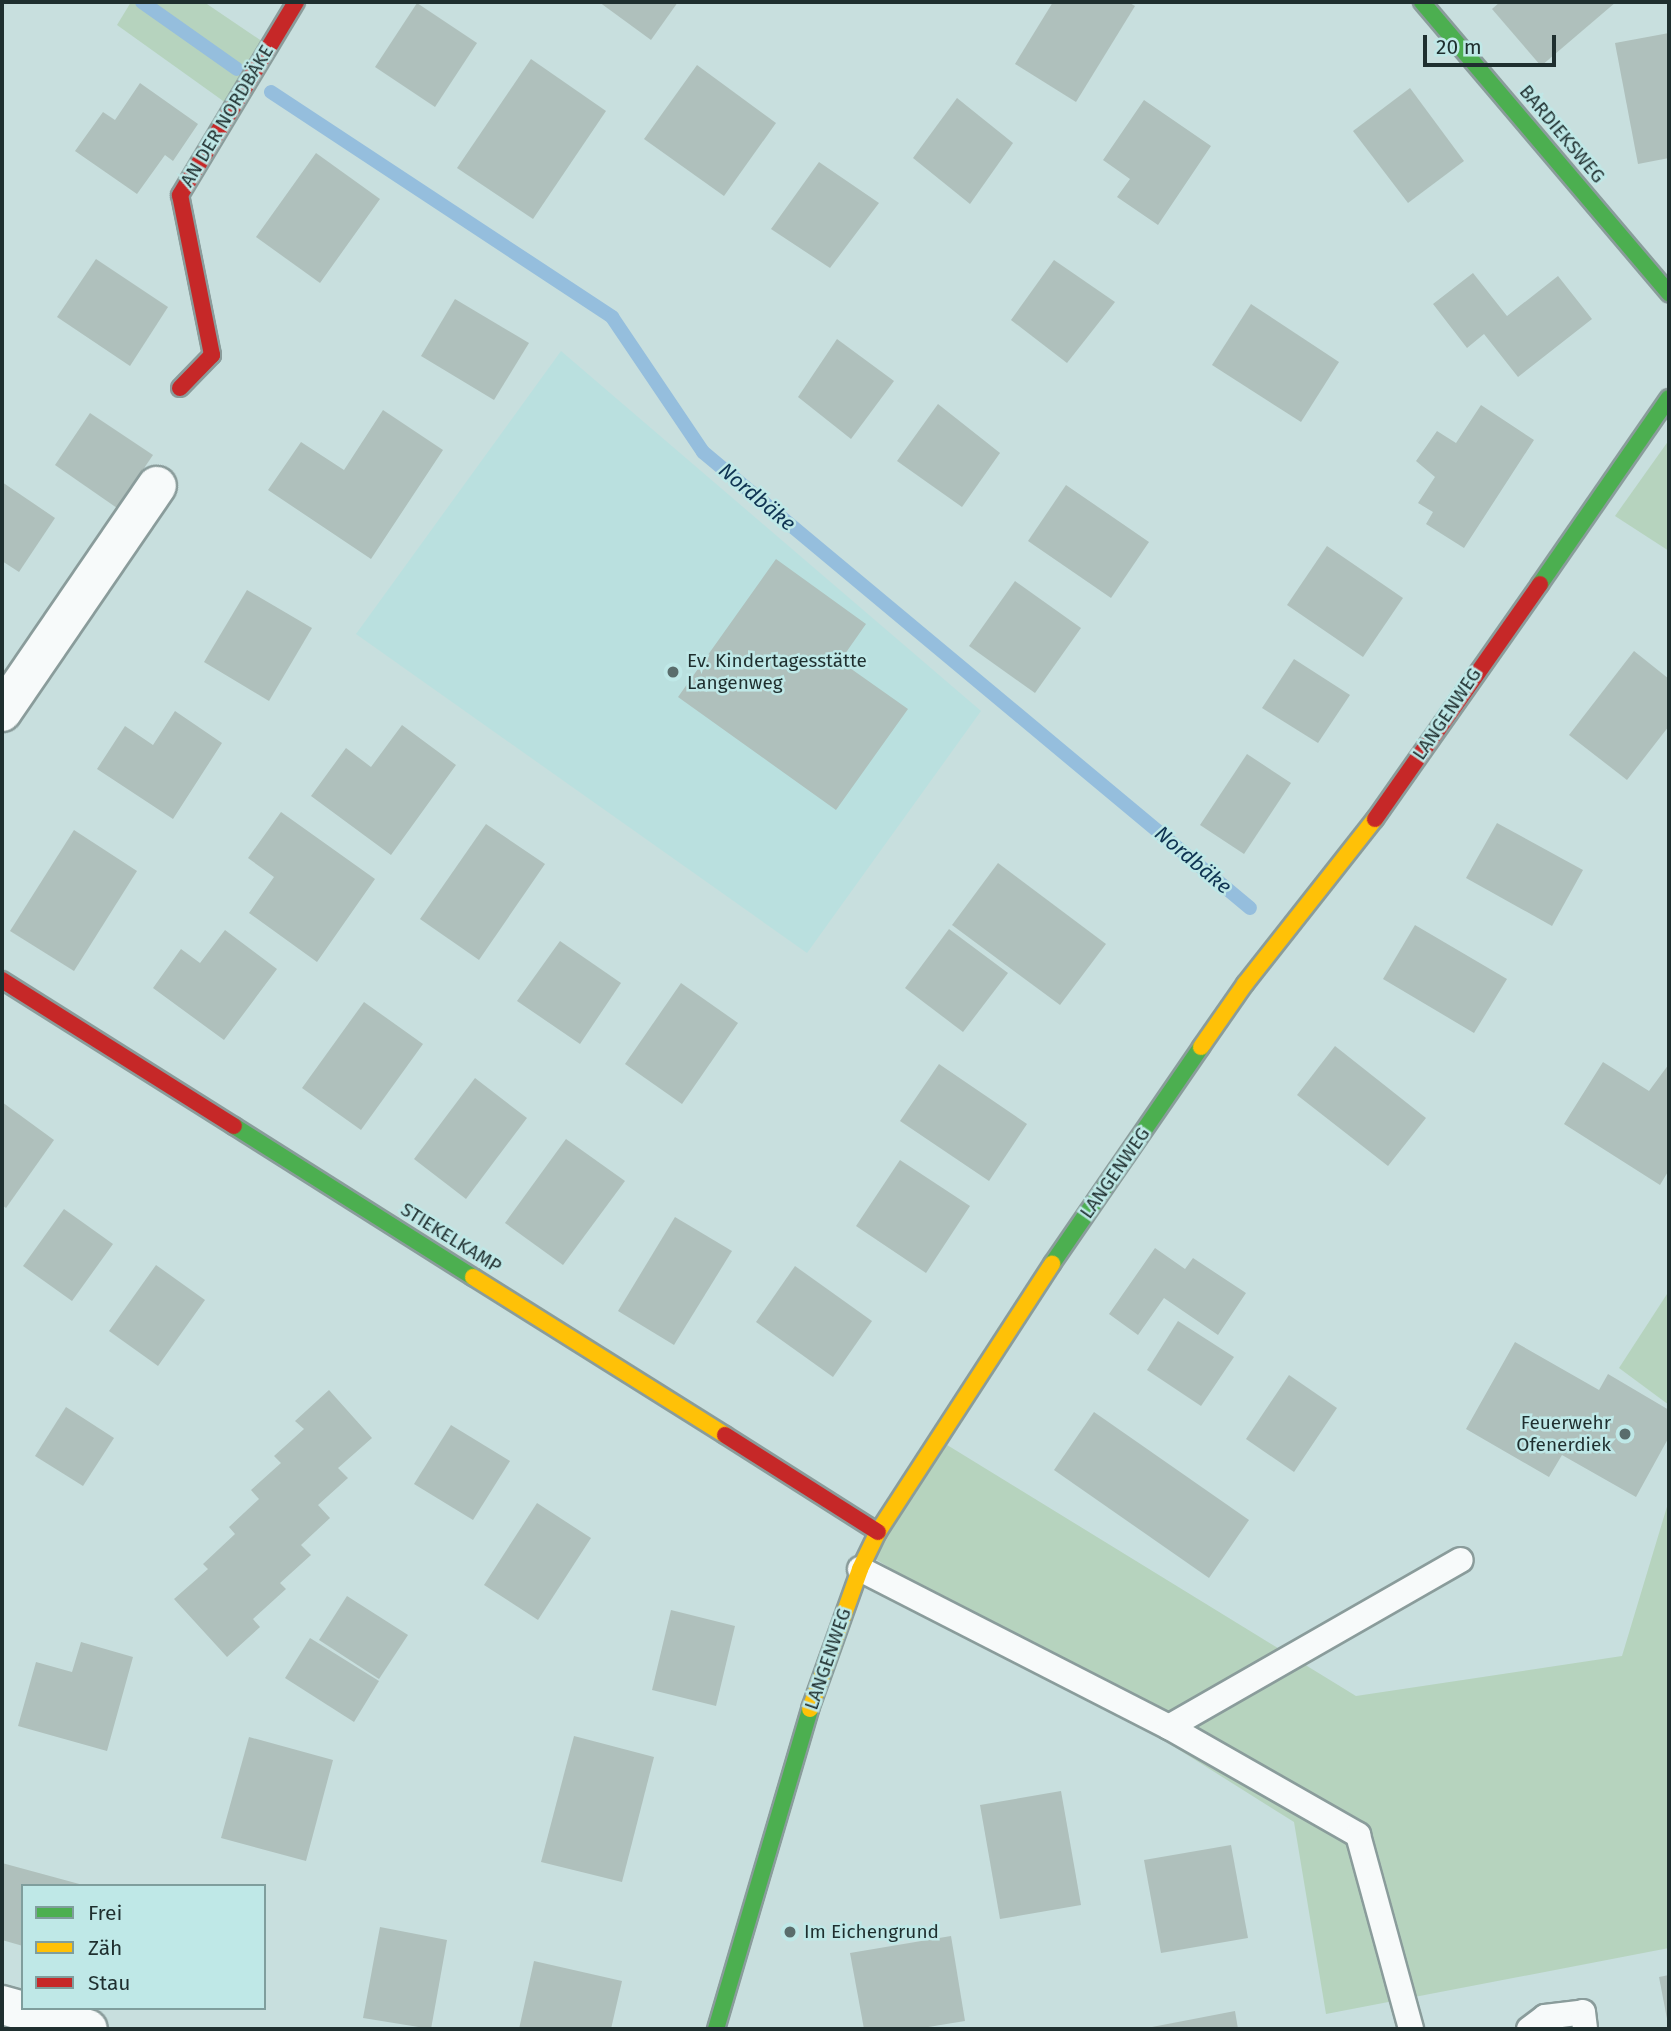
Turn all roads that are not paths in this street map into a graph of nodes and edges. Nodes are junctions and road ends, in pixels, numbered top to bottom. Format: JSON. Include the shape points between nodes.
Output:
{"nodes":[{"id":1,"x":296,"y":2,"type":"edge"},
{"id":2,"x":1422,"y":2,"type":"edge"},
{"id":3,"x":1669,"y":293,"type":"edge"},
{"id":4,"x":180,"y":388,"type":"dead end"},
{"id":5,"x":1669,"y":398,"type":"edge"},
{"id":6,"x":157,"y":486,"type":"dead end"},
{"id":7,"x":2,"y":712,"type":"edge"},
{"id":8,"x":2,"y":980,"type":"edge"},
{"id":9,"x":878,"y":1532,"type":"junction"},
{"id":10,"x":1461,"y":1560,"type":"dead end"},
{"id":11,"x":860,"y":1569,"type":"junction"},
{"id":12,"x":1169,"y":1727,"type":"junction"},
{"id":13,"x":2,"y":2006,"type":"edge"},
{"id":14,"x":88,"y":2029,"type":"edge"},
{"id":15,"x":716,"y":2029,"type":"edge"},
{"id":16,"x":1411,"y":2029,"type":"edge"},
{"id":17,"x":1529,"y":2029,"type":"edge"},
{"id":18,"x":1585,"y":2029,"type":"edge"}],
"edges":[{"from":1,"to":4,"type":"street","name":"AN DER NORDBÄKE","via":[[180,194],[212,355]]},
{"from":2,"to":3,"type":"street","name":"BARDIEKSWEG"},
{"from":5,"to":9,"type":"street","name":"LANGENWEG","via":[[1387,804],[1245,984],[1026,1301]]},
{"from":6,"to":7,"type":"street"},
{"from":8,"to":9,"type":"street","name":"STIEKELKAMP"},
{"from":9,"to":11,"type":"street","name":"LANGENWEG"},
{"from":10,"to":12,"type":"lane"},
{"from":11,"to":12,"type":"lane"},
{"from":11,"to":15,"type":"street","name":"LANGENWEG","via":[[789,1770]]},
{"from":12,"to":16,"type":"lane","via":[[1358,1835]]},
{"from":13,"to":14,"type":"street"},
{"from":17,"to":18,"type":"lane","via":[[1545,2017],[1584,2012]]}]}
